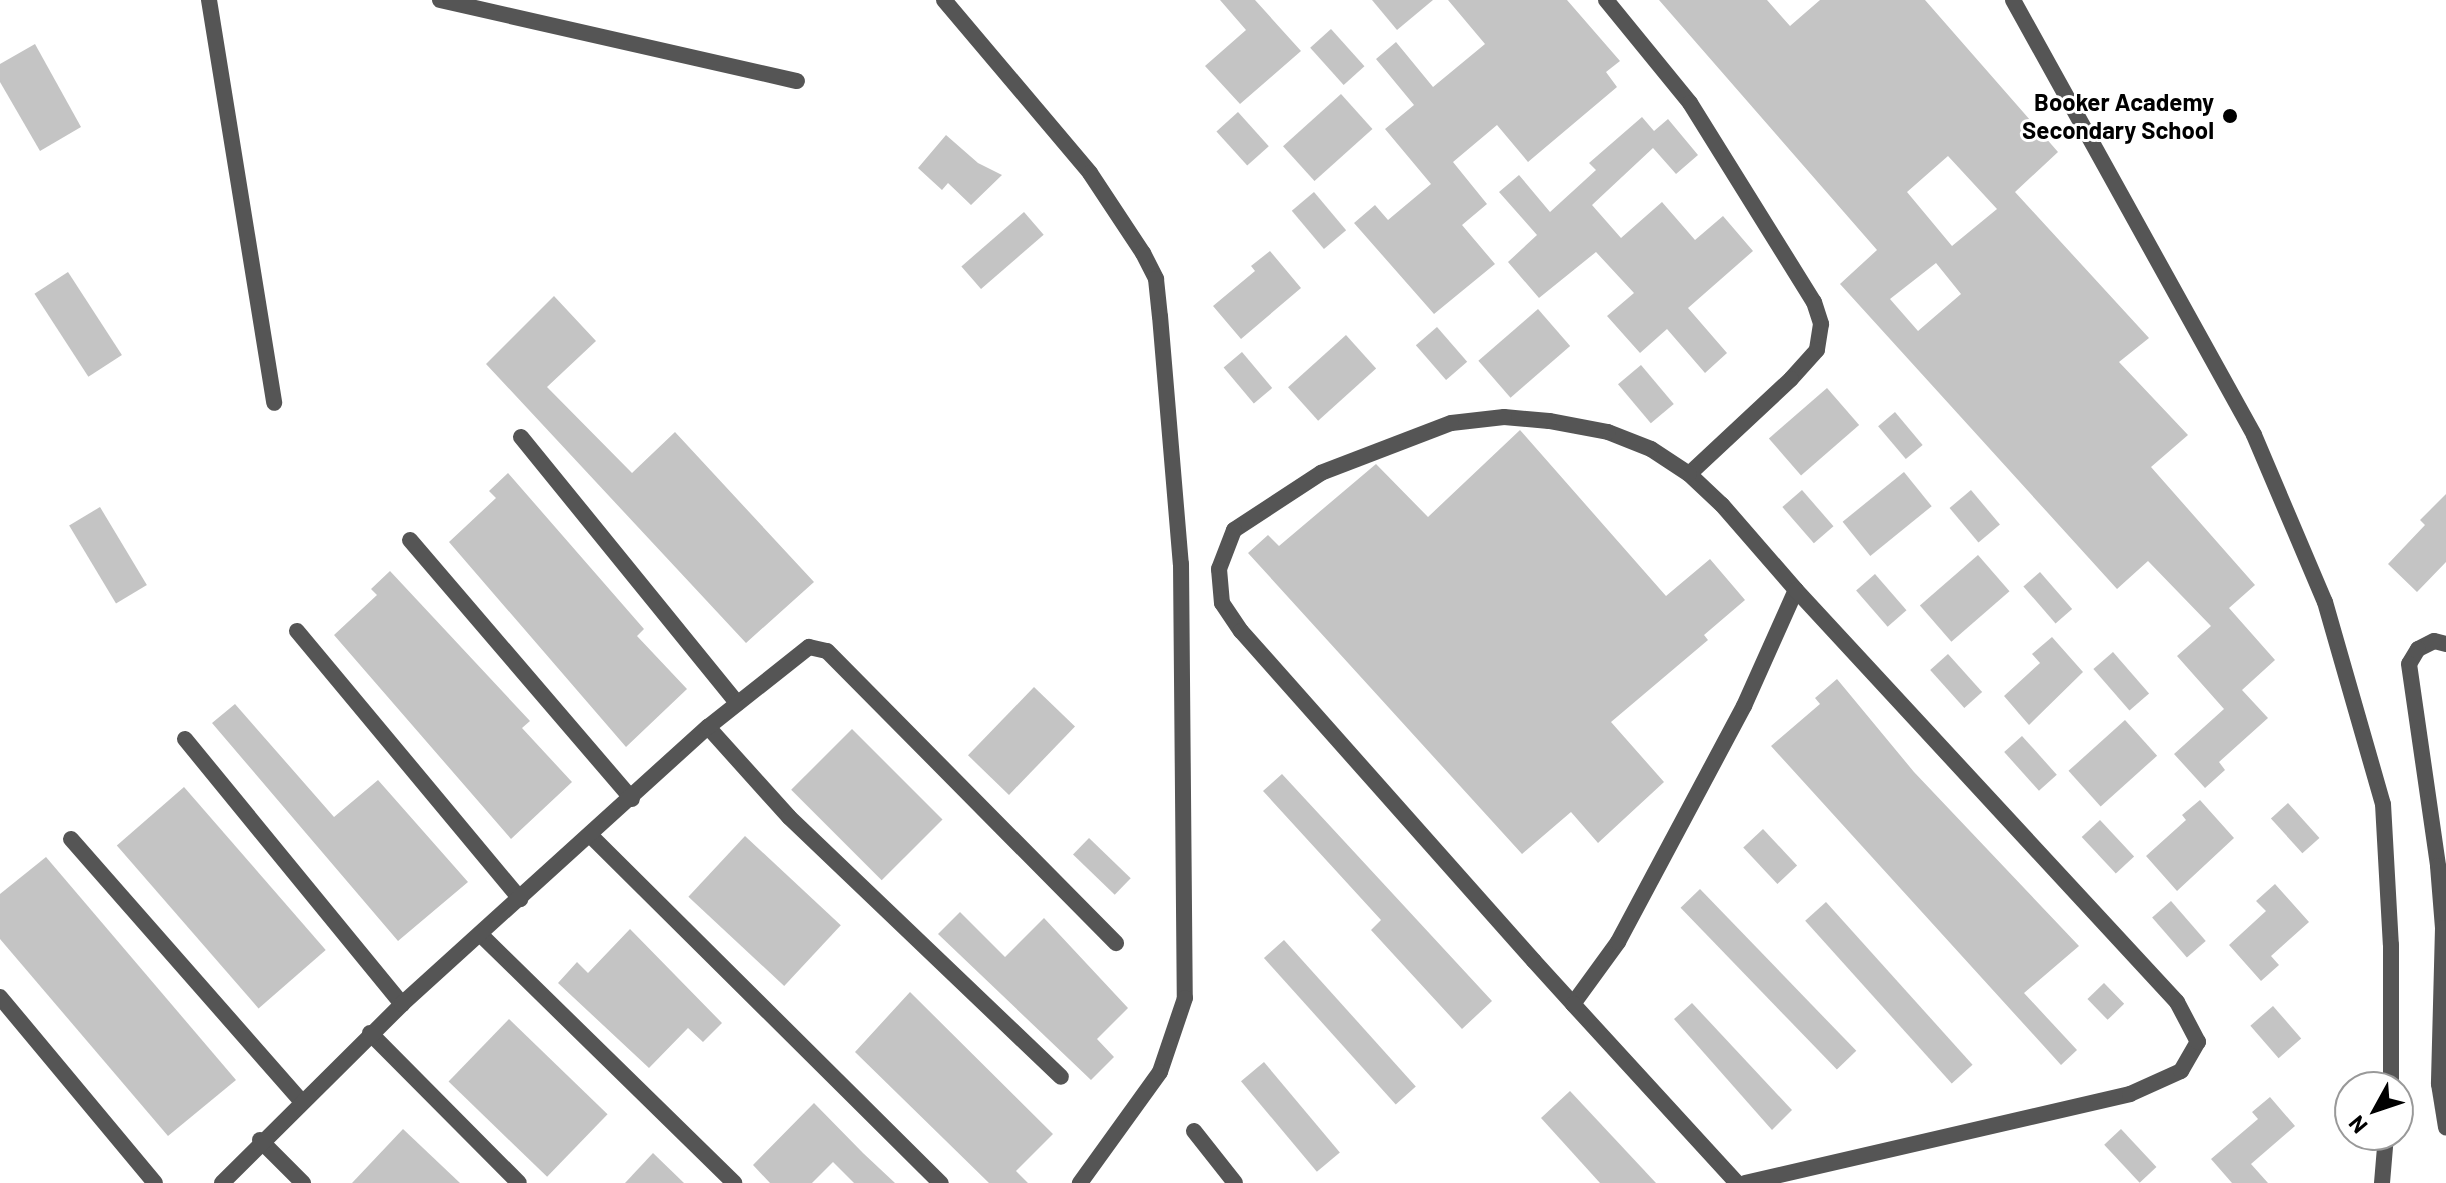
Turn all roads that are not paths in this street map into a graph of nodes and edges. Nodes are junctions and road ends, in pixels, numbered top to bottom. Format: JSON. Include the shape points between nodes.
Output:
{"nodes":[{"id":1,"x":209,"y":0,"type":"edge"},
{"id":2,"x":440,"y":0,"type":"edge"},
{"id":3,"x":944,"y":0,"type":"edge"},
{"id":4,"x":1606,"y":0,"type":"edge"},
{"id":5,"x":2013,"y":0,"type":"edge"},
{"id":6,"x":797,"y":81,"type":"dead end"},
{"id":7,"x":274,"y":403,"type":"dead end"},
{"id":8,"x":521,"y":437,"type":"dead end"},
{"id":9,"x":1689,"y":474,"type":"junction"},
{"id":10,"x":410,"y":540,"type":"dead end"},
{"id":11,"x":1796,"y":590,"type":"junction"},
{"id":12,"x":297,"y":631,"type":"dead end"},
{"id":13,"x":2446,"y":644,"type":"edge"},
{"id":14,"x":737,"y":703,"type":"junction"},
{"id":15,"x":708,"y":727,"type":"junction"},
{"id":16,"x":185,"y":739,"type":"dead end"},
{"id":17,"x":632,"y":799,"type":"junction"},
{"id":18,"x":591,"y":836,"type":"junction"},
{"id":19,"x":71,"y":839,"type":"dead end"},
{"id":20,"x":520,"y":899,"type":"junction"},
{"id":21,"x":480,"y":934,"type":"junction"},
{"id":22,"x":1116,"y":943,"type":"dead end"},
{"id":23,"x":0,"y":997,"type":"edge"},
{"id":24,"x":402,"y":1004,"type":"junction"},
{"id":25,"x":1573,"y":1004,"type":"junction"},
{"id":26,"x":370,"y":1033,"type":"junction"},
{"id":27,"x":2391,"y":1071,"type":"edge"},
{"id":28,"x":1061,"y":1077,"type":"dead end"},
{"id":29,"x":300,"y":1100,"type":"junction"},
{"id":30,"x":2446,"y":1127,"type":"edge"},
{"id":31,"x":1194,"y":1131,"type":"dead end"},
{"id":32,"x":260,"y":1140,"type":"junction"},
{"id":33,"x":2385,"y":1151,"type":"edge"},
{"id":34,"x":155,"y":1183,"type":"edge"},
{"id":35,"x":222,"y":1183,"type":"edge"},
{"id":36,"x":303,"y":1183,"type":"edge"},
{"id":37,"x":519,"y":1183,"type":"edge"},
{"id":38,"x":734,"y":1183,"type":"edge"},
{"id":39,"x":941,"y":1183,"type":"edge"},
{"id":40,"x":1080,"y":1183,"type":"edge"},
{"id":41,"x":1235,"y":1183,"type":"edge"},
{"id":42,"x":1737,"y":1183,"type":"edge"},
{"id":43,"x":1745,"y":1183,"type":"edge"},
{"id":44,"x":2382,"y":1183,"type":"edge"}],
"edges":[{"from":1,"to":7,"type":"street"},
{"from":2,"to":6,"type":"street"},
{"from":3,"to":40,"type":"street","via":[[1090,173],[1156,279],[1181,564],[1185,998],[1160,1072]]},
{"from":4,"to":9,"type":"street","via":[[1690,103],[1814,302],[1821,324],[1817,350]]},
{"from":5,"to":27,"type":"street","via":[[2254,435],[2325,602],[2383,804]]},
{"from":8,"to":14,"type":"street"},
{"from":9,"to":11,"type":"street"},
{"from":9,"to":25,"type":"street","via":[[1651,449],[1608,432],[1504,417],[1451,423],[1321,473],[1234,530],[1219,569],[1222,603],[1241,631]]},
{"from":10,"to":17,"type":"street"},
{"from":11,"to":25,"type":"street","via":[[1744,706],[1633,915]]},
{"from":11,"to":43,"type":"street","via":[[2177,1002],[2198,1042],[2181,1071],[2130,1094]]},
{"from":12,"to":20,"type":"street"},
{"from":13,"to":30,"type":"street","via":[[2434,641],[2418,649],[2409,664],[2443,928],[2439,1084]]},
{"from":14,"to":15,"type":"street"},
{"from":14,"to":22,"type":"street","via":[[801,652],[818,647],[827,651]]},
{"from":15,"to":17,"type":"street"},
{"from":15,"to":28,"type":"street","via":[[789,817]]},
{"from":16,"to":24,"type":"street"},
{"from":17,"to":18,"type":"street"},
{"from":18,"to":20,"type":"street"},
{"from":18,"to":39,"type":"street"},
{"from":19,"to":29,"type":"street"},
{"from":20,"to":21,"type":"street"},
{"from":21,"to":24,"type":"street"},
{"from":21,"to":38,"type":"street"},
{"from":23,"to":34,"type":"street"},
{"from":24,"to":26,"type":"street"},
{"from":25,"to":42,"type":"street"},
{"from":26,"to":29,"type":"street"},
{"from":26,"to":37,"type":"street"},
{"from":29,"to":32,"type":"street"},
{"from":31,"to":41,"type":"street"},
{"from":32,"to":35,"type":"street"},
{"from":32,"to":36,"type":"street"},
{"from":33,"to":44,"type":"street"}]}
